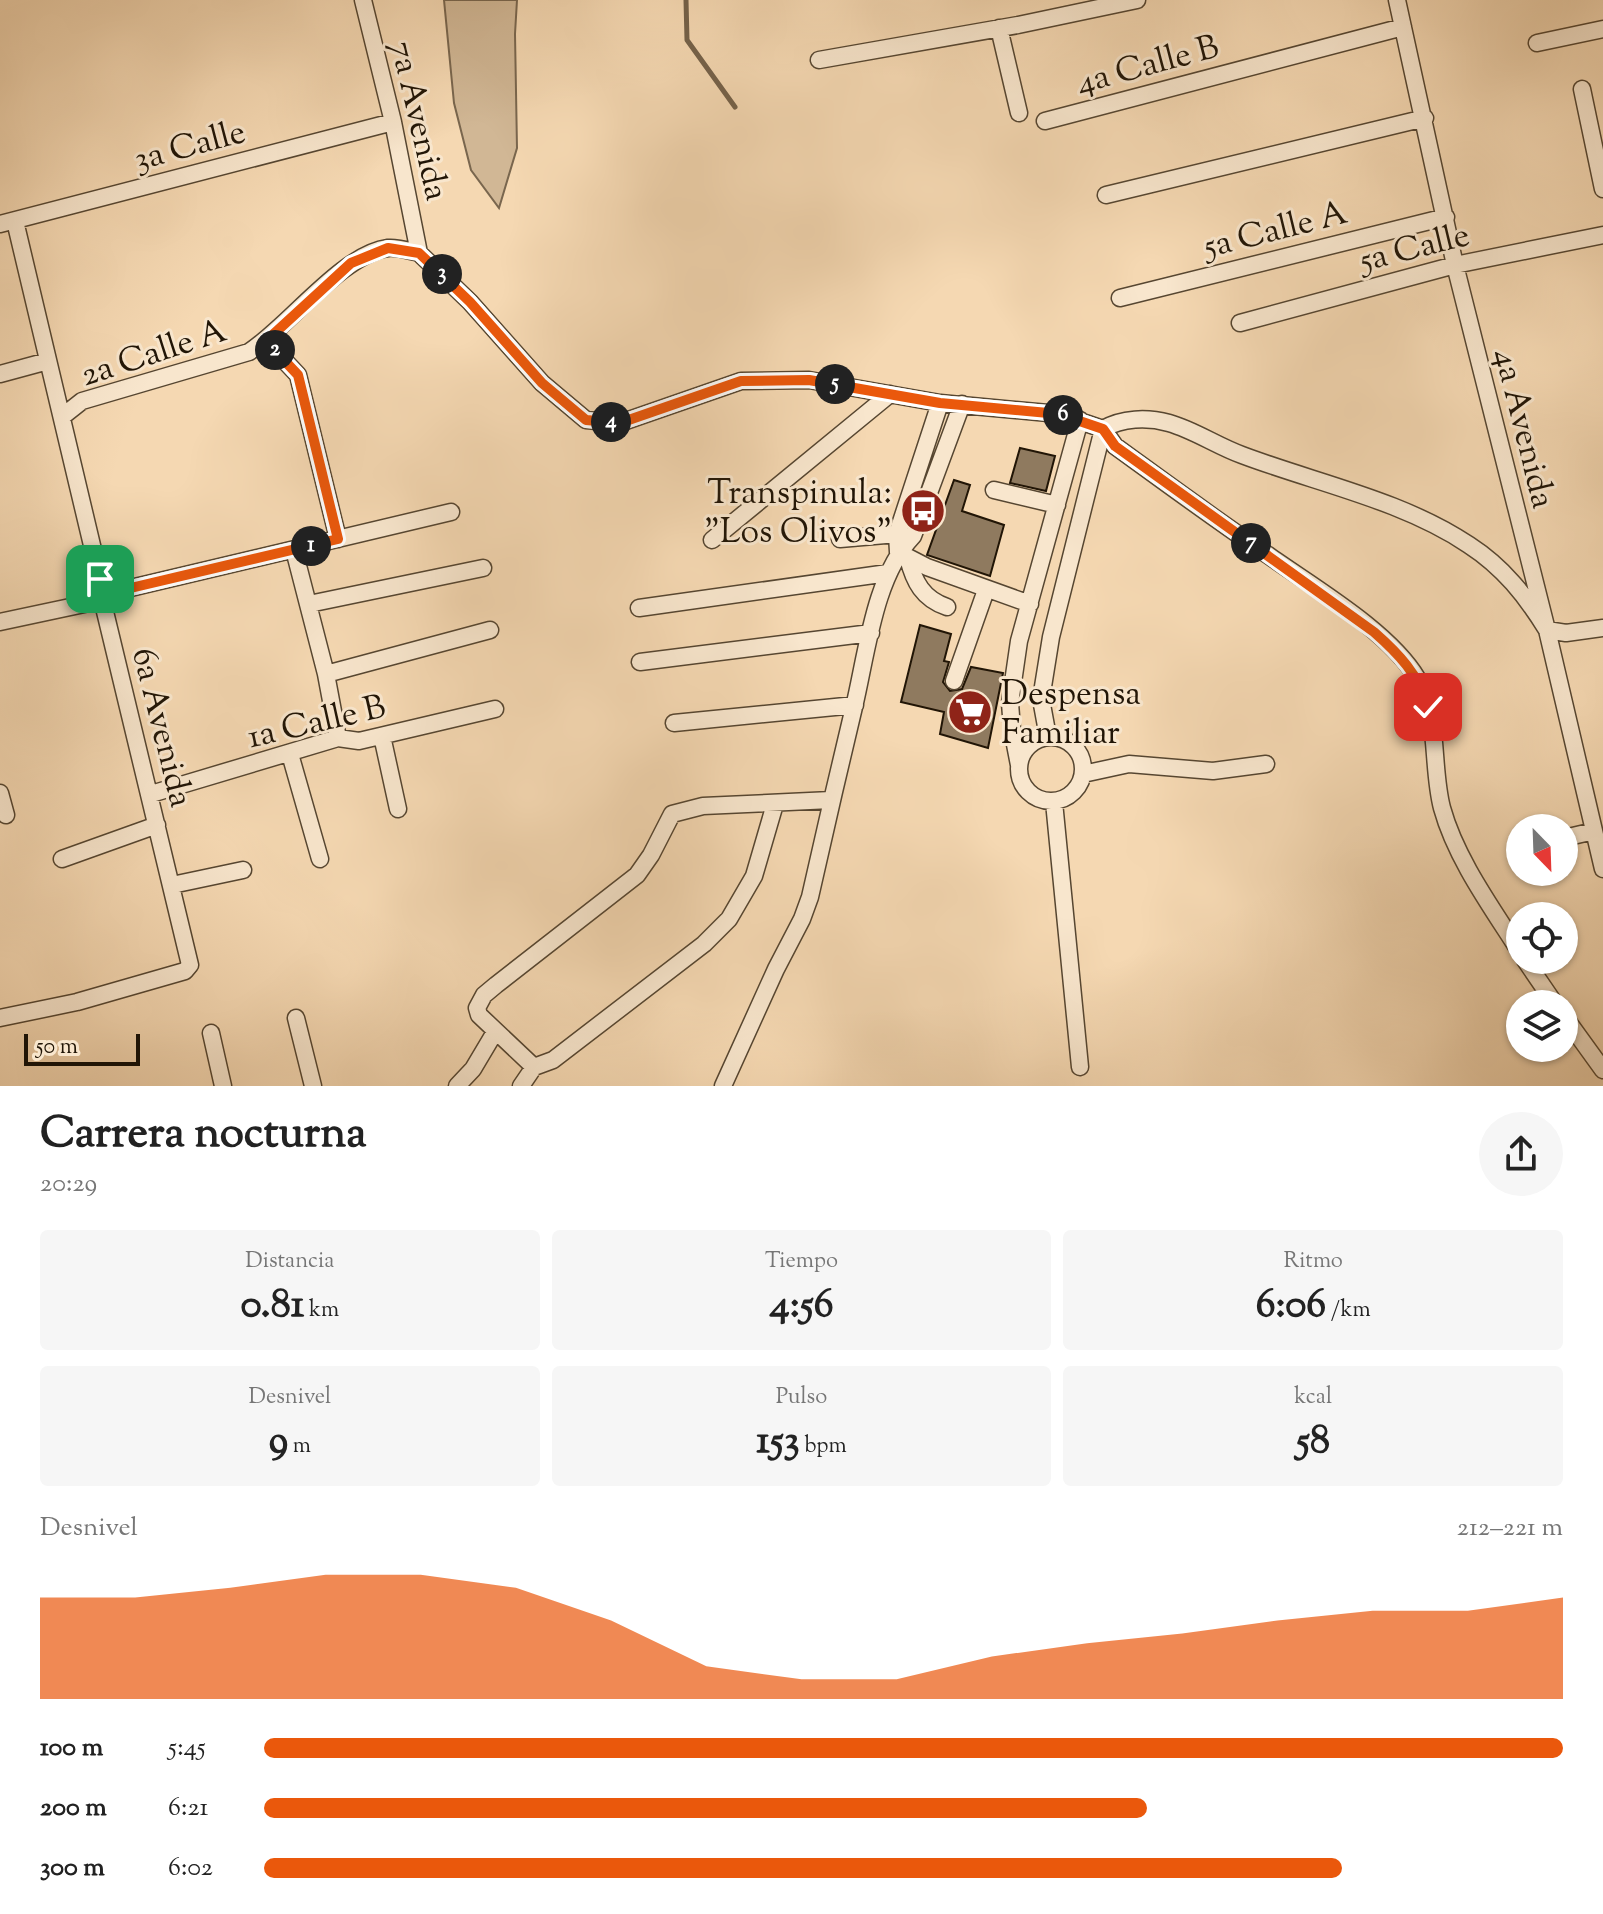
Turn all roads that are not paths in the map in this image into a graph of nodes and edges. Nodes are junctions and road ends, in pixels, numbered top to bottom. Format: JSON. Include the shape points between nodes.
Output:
{"nodes":[{"id":1,"x":363,"y":0,"type":"edge"},
{"id":2,"x":1137,"y":0,"type":"edge"},
{"id":3,"x":1397,"y":0,"type":"edge"},
{"id":4,"x":1403,"y":27,"type":"junction"},
{"id":5,"x":999,"y":28,"type":"junction"},
{"id":6,"x":1603,"y":29,"type":"edge"},
{"id":7,"x":1537,"y":43,"type":"dead end"},
{"id":8,"x":819,"y":60,"type":"dead end"},
{"id":9,"x":1582,"y":89,"type":"dead end"},
{"id":10,"x":1019,"y":113,"type":"dead end"},
{"id":11,"x":1425,"y":118,"type":"junction"},
{"id":12,"x":1045,"y":121,"type":"dead end"},
{"id":13,"x":393,"y":122,"type":"junction"},
{"id":14,"x":1603,"y":189,"type":"edge"},
{"id":15,"x":1106,"y":195,"type":"dead end"},
{"id":16,"x":1446,"y":217,"type":"junction"},
{"id":17,"x":8,"y":223,"type":"edge"},
{"id":18,"x":1603,"y":235,"type":"edge"},
{"id":19,"x":419,"y":253,"type":"junction"},
{"id":20,"x":1455,"y":265,"type":"junction"},
{"id":21,"x":1120,"y":298,"type":"dead end"},
{"id":22,"x":1240,"y":323,"type":"dead end"},
{"id":23,"x":266,"y":341,"type":"junction"},
{"id":24,"x":48,"y":361,"type":"junction"},
{"id":25,"x":0,"y":374,"type":"edge"},
{"id":26,"x":890,"y":394,"type":"junction"},
{"id":27,"x":911,"y":397,"type":"junction"},
{"id":28,"x":940,"y":403,"type":"junction"},
{"id":29,"x":962,"y":404,"type":"junction"},
{"id":30,"x":63,"y":416,"type":"junction"},
{"id":31,"x":1080,"y":420,"type":"junction"},
{"id":32,"x":1103,"y":429,"type":"junction"},
{"id":33,"x":931,"y":433,"type":"junction"},
{"id":34,"x":994,"y":490,"type":"dead end"},
{"id":35,"x":1057,"y":505,"type":"junction"},
{"id":36,"x":451,"y":512,"type":"dead end"},
{"id":37,"x":897,"y":534,"type":"junction"},
{"id":38,"x":338,"y":539,"type":"junction"},
{"id":39,"x":840,"y":539,"type":"dead end"},
{"id":40,"x":712,"y":540,"type":"dead end"},
{"id":41,"x":294,"y":550,"type":"junction"},
{"id":42,"x":903,"y":555,"type":"junction"},
{"id":43,"x":483,"y":568,"type":"dead end"},
{"id":44,"x":888,"y":573,"type":"junction"},
{"id":45,"x":986,"y":590,"type":"junction"},
{"id":46,"x":101,"y":595,"type":"junction"},
{"id":47,"x":309,"y":604,"type":"junction"},
{"id":48,"x":1030,"y":604,"type":"junction"},
{"id":49,"x":947,"y":607,"type":"dead end"},
{"id":50,"x":639,"y":608,"type":"dead end"},
{"id":51,"x":0,"y":622,"type":"edge"},
{"id":52,"x":1603,"y":628,"type":"edge"},
{"id":53,"x":490,"y":630,"type":"dead end"},
{"id":54,"x":1547,"y":630,"type":"junction"},
{"id":55,"x":871,"y":633,"type":"junction"},
{"id":56,"x":640,"y":662,"type":"dead end"},
{"id":57,"x":326,"y":674,"type":"junction"},
{"id":58,"x":954,"y":681,"type":"dead end"},
{"id":59,"x":855,"y":705,"type":"junction"},
{"id":60,"x":495,"y":709,"type":"dead end"},
{"id":61,"x":674,"y":723,"type":"dead end"},
{"id":62,"x":382,"y":736,"type":"junction"},
{"id":63,"x":1048,"y":737,"type":"junction"},
{"id":64,"x":338,"y":738,"type":"junction"},
{"id":65,"x":290,"y":754,"type":"junction"},
{"id":66,"x":1266,"y":764,"type":"dead end"},
{"id":67,"x":1019,"y":765,"type":"junction"},
{"id":68,"x":1083,"y":774,"type":"junction"},
{"id":69,"x":0,"y":793,"type":"edge"},
{"id":70,"x":151,"y":794,"type":"junction"},
{"id":71,"x":831,"y":800,"type":"junction"},
{"id":72,"x":1054,"y":802,"type":"junction"},
{"id":73,"x":775,"y":804,"type":"junction"},
{"id":74,"x":1595,"y":804,"type":"edge"},
{"id":75,"x":398,"y":809,"type":"dead end"},
{"id":76,"x":6,"y":815,"type":"dead end"},
{"id":77,"x":157,"y":825,"type":"junction"},
{"id":78,"x":1594,"y":831,"type":"junction"},
{"id":79,"x":1578,"y":835,"type":"edge"},
{"id":80,"x":62,"y":859,"type":"dead end"},
{"id":81,"x":320,"y":859,"type":"dead end"},
{"id":82,"x":1603,"y":869,"type":"edge"},
{"id":83,"x":243,"y":870,"type":"dead end"},
{"id":84,"x":172,"y":885,"type":"junction"},
{"id":85,"x":1506,"y":929,"type":"edge"},
{"id":86,"x":0,"y":1018,"type":"edge"},
{"id":87,"x":296,"y":1018,"type":"dead end"},
{"id":88,"x":495,"y":1032,"type":"junction"},
{"id":89,"x":211,"y":1033,"type":"dead end"},
{"id":90,"x":1578,"y":1035,"type":"edge"},
{"id":91,"x":534,"y":1067,"type":"junction"},
{"id":92,"x":1080,"y":1067,"type":"dead end"},
{"id":93,"x":1603,"y":1070,"type":"edge"},
{"id":94,"x":223,"y":1086,"type":"edge"},
{"id":95,"x":313,"y":1086,"type":"edge"},
{"id":96,"x":457,"y":1086,"type":"edge"},
{"id":97,"x":521,"y":1086,"type":"edge"},
{"id":98,"x":723,"y":1086,"type":"edge"}],
"edges":[{"from":1,"to":13,"type":"street","name":"7a Avenida"},
{"from":2,"to":5,"type":"street"},
{"from":3,"to":4,"type":"street","name":"4a Avenida"},
{"from":4,"to":11,"type":"street","name":"4a Avenida"},
{"from":4,"to":12,"type":"street","name":"4a Calle B"},
{"from":5,"to":8,"type":"street"},
{"from":5,"to":10,"type":"street"},
{"from":6,"to":7,"type":"street"},
{"from":9,"to":14,"type":"street"},
{"from":11,"to":15,"type":"street"},
{"from":11,"to":16,"type":"street","name":"4a Avenida"},
{"from":13,"to":17,"type":"street","name":"3a Calle"},
{"from":13,"to":19,"type":"street","name":"7a Avenida"},
{"from":16,"to":20,"type":"street","name":"4a Avenida"},
{"from":16,"to":21,"type":"street","name":"5a Calle A"},
{"from":17,"to":24,"type":"street","name":"6a Avenida"},
{"from":18,"to":20,"type":"street","name":"5a Calle"},
{"from":19,"to":23,"type":"street","name":"2a Calle A","via":[[388,248],[351,263]]},
{"from":19,"to":26,"type":"street","via":[[542,383],[586,420],[620,423],[741,381],[809,380]]},
{"from":20,"to":22,"type":"street","name":"5a Calle"},
{"from":20,"to":54,"type":"street","name":"4a Avenida"},
{"from":23,"to":30,"type":"street","name":"2a Calle A","via":[[230,360],[82,401]]},
{"from":23,"to":38,"type":"street","via":[[298,375]]},
{"from":24,"to":25,"type":"street"},
{"from":24,"to":30,"type":"street","name":"6a Avenida"},
{"from":26,"to":27,"type":"street"},
{"from":26,"to":40,"type":"street"},
{"from":27,"to":28,"type":"street"},
{"from":27,"to":33,"type":"street","via":[[929,420]]},
{"from":28,"to":29,"type":"street"},
{"from":28,"to":33,"type":"street"},
{"from":29,"to":31,"type":"street"},
{"from":29,"to":42,"type":"street"},
{"from":30,"to":46,"type":"street","name":"6a Avenida"},
{"from":31,"to":32,"type":"street"},
{"from":31,"to":35,"type":"street"},
{"from":32,"to":54,"type":"street","via":[[1130,420],[1167,423],[1434,526],[1466,543],[1511,580]]},
{"from":32,"to":63,"type":"street","via":[[1051,637],[1041,699]]},
{"from":32,"to":85,"type":"street","via":[[1115,446],[1363,623],[1409,667],[1428,707],[1446,818]]},
{"from":33,"to":37,"type":"street"},
{"from":34,"to":35,"type":"street"},
{"from":35,"to":48,"type":"street"},
{"from":36,"to":38,"type":"street"},
{"from":37,"to":39,"type":"street"},
{"from":37,"to":42,"type":"street"},
{"from":38,"to":41,"type":"street"},
{"from":41,"to":46,"type":"street"},
{"from":41,"to":47,"type":"street"},
{"from":42,"to":44,"type":"street"},
{"from":42,"to":45,"type":"street"},
{"from":42,"to":49,"type":"street","via":[[921,589]]},
{"from":43,"to":47,"type":"street"},
{"from":44,"to":50,"type":"street"},
{"from":44,"to":55,"type":"street"},
{"from":45,"to":48,"type":"street"},
{"from":45,"to":58,"type":"street"},
{"from":46,"to":51,"type":"street","via":[[89,603]]},
{"from":46,"to":70,"type":"street","name":"6a Avenida"},
{"from":47,"to":57,"type":"street"},
{"from":48,"to":67,"type":"street","via":[[1010,703]]},
{"from":52,"to":54,"type":"street"},
{"from":53,"to":57,"type":"street","name":"1a Calle B"},
{"from":54,"to":74,"type":"street","name":"4a Avenida"},
{"from":55,"to":56,"type":"street"},
{"from":55,"to":59,"type":"street"},
{"from":57,"to":64,"type":"street"},
{"from":59,"to":61,"type":"street"},
{"from":59,"to":71,"type":"street"},
{"from":60,"to":62,"type":"street","name":"1a Calle B"},
{"from":62,"to":64,"type":"street","name":"1a Calle B"},
{"from":62,"to":75,"type":"street"},
{"from":63,"to":67,"type":"street","via":[[1026,749]]},
{"from":63,"to":68,"type":"street","via":[[1075,748]]},
{"from":64,"to":65,"type":"street","name":"1a Calle B"},
{"from":65,"to":70,"type":"street","name":"1a Calle B"},
{"from":65,"to":81,"type":"street"},
{"from":66,"to":68,"type":"street","via":[[1213,771],[1129,764]]},
{"from":67,"to":72,"type":"street","via":[[1028,792]]},
{"from":68,"to":72,"type":"street","via":[[1070,796]]},
{"from":69,"to":76,"type":"street"},
{"from":70,"to":77,"type":"street","name":"6a Avenida"},
{"from":71,"to":73,"type":"street"},
{"from":71,"to":98,"type":"street","via":[[802,919]]},
{"from":72,"to":92,"type":"street"},
{"from":73,"to":88,"type":"street","via":[[703,806],[672,814],[637,875],[484,995],[477,1012]]},
{"from":73,"to":91,"type":"street","via":[[754,876],[723,925],[553,1060]]},
{"from":74,"to":78,"type":"street","name":"4a Avenida"},
{"from":77,"to":80,"type":"street"},
{"from":77,"to":84,"type":"street","name":"6a Avenida"},
{"from":78,"to":79,"type":"street"},
{"from":78,"to":82,"type":"street","name":"4a Avenida"},
{"from":83,"to":84,"type":"street"},
{"from":84,"to":86,"type":"street","name":"6a Avenida","via":[[190,967],[185,971]]},
{"from":87,"to":95,"type":"street"},
{"from":88,"to":91,"type":"street"},
{"from":88,"to":96,"type":"street"},
{"from":89,"to":94,"type":"street"},
{"from":90,"to":93,"type":"street"},
{"from":91,"to":97,"type":"street"}]}
